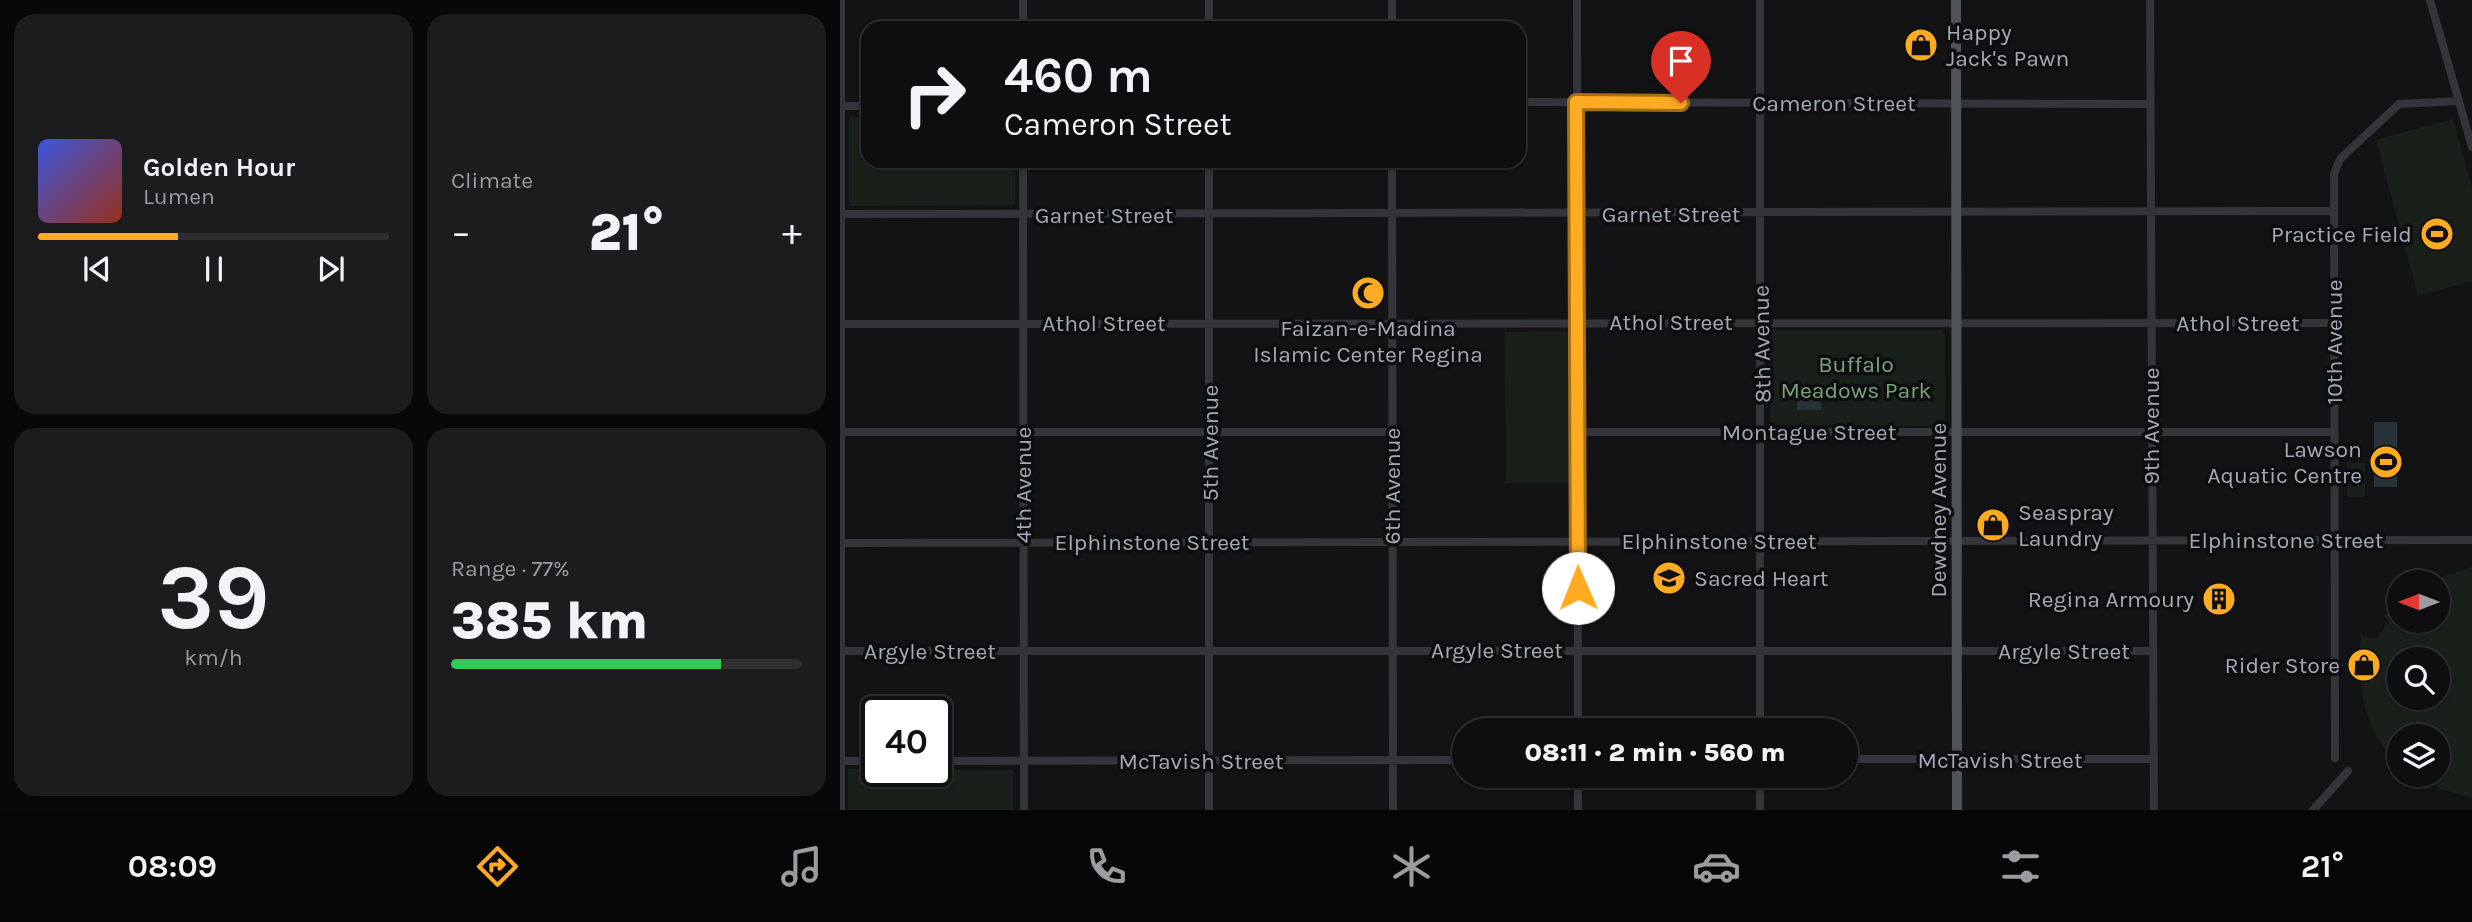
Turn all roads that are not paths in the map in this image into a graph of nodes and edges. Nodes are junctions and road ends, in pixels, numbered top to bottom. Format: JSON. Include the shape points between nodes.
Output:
{"nodes":[{"id":1,"x":841,"y":0,"type":"edge"},
{"id":2,"x":1023,"y":0,"type":"edge"},
{"id":3,"x":1209,"y":0,"type":"edge"},
{"id":4,"x":1392,"y":0,"type":"edge"},
{"id":5,"x":1577,"y":0,"type":"edge"},
{"id":6,"x":1760,"y":0,"type":"edge"},
{"id":7,"x":1956,"y":0,"type":"edge"},
{"id":8,"x":2150,"y":0,"type":"edge"},
{"id":9,"x":2430,"y":0,"type":"edge"},
{"id":10,"x":1023,"y":21,"type":"edge"},
{"id":11,"x":1209,"y":21,"type":"edge"},
{"id":12,"x":1392,"y":21,"type":"edge"},
{"id":13,"x":2459,"y":101,"type":"junction"},
{"id":14,"x":1526,"y":102,"type":"edge"},
{"id":15,"x":1576,"y":102,"type":"junction"},
{"id":16,"x":1759,"y":103,"type":"junction"},
{"id":17,"x":1957,"y":103,"type":"junction"},
{"id":18,"x":2150,"y":104,"type":"junction"},
{"id":19,"x":840,"y":106,"type":"edge"},
{"id":20,"x":861,"y":106,"type":"edge"},
{"id":21,"x":2472,"y":147,"type":"edge"},
{"id":22,"x":1023,"y":168,"type":"edge"},
{"id":23,"x":1209,"y":168,"type":"edge"},
{"id":24,"x":1392,"y":168,"type":"edge"},
{"id":25,"x":2150,"y":211,"type":"junction"},
{"id":26,"x":2334,"y":211,"type":"junction"},
{"id":27,"x":1957,"y":212,"type":"junction"},
{"id":28,"x":840,"y":214,"type":"edge"},
{"id":29,"x":1023,"y":214,"type":"junction"},
{"id":30,"x":1576,"y":214,"type":"junction"},
{"id":31,"x":1761,"y":214,"type":"junction"},
{"id":32,"x":1210,"y":215,"type":"junction"},
{"id":33,"x":1392,"y":215,"type":"junction"},
{"id":34,"x":1392,"y":322,"type":"junction"},
{"id":35,"x":1577,"y":322,"type":"junction"},
{"id":36,"x":1761,"y":322,"type":"junction"},
{"id":37,"x":1958,"y":322,"type":"junction"},
{"id":38,"x":2151,"y":322,"type":"junction"},
{"id":39,"x":1023,"y":323,"type":"junction"},
{"id":40,"x":1209,"y":323,"type":"junction"},
{"id":41,"x":2334,"y":323,"type":"junction"},
{"id":42,"x":840,"y":324,"type":"edge"},
{"id":43,"x":2151,"y":431,"type":"junction"},
{"id":44,"x":841,"y":432,"type":"edge"},
{"id":45,"x":1023,"y":432,"type":"junction"},
{"id":46,"x":1210,"y":432,"type":"junction"},
{"id":47,"x":1392,"y":432,"type":"junction"},
{"id":48,"x":1577,"y":432,"type":"junction"},
{"id":49,"x":1763,"y":432,"type":"junction"},
{"id":50,"x":1958,"y":432,"type":"junction"},
{"id":51,"x":2334,"y":432,"type":"junction"},
{"id":52,"x":1957,"y":540,"type":"junction"},
{"id":53,"x":2152,"y":540,"type":"junction"},
{"id":54,"x":2334,"y":540,"type":"junction"},
{"id":55,"x":2472,"y":540,"type":"edge"},
{"id":56,"x":1210,"y":541,"type":"junction"},
{"id":57,"x":1392,"y":541,"type":"junction"},
{"id":58,"x":1762,"y":541,"type":"junction"},
{"id":59,"x":1023,"y":542,"type":"junction"},
{"id":60,"x":1577,"y":542,"type":"junction"},
{"id":61,"x":841,"y":543,"type":"edge"},
{"id":62,"x":1024,"y":650,"type":"junction"},
{"id":63,"x":1209,"y":650,"type":"junction"},
{"id":64,"x":1392,"y":650,"type":"junction"},
{"id":65,"x":1578,"y":650,"type":"junction"},
{"id":66,"x":1761,"y":650,"type":"junction"},
{"id":67,"x":1957,"y":650,"type":"junction"},
{"id":68,"x":2153,"y":650,"type":"junction"},
{"id":69,"x":841,"y":651,"type":"edge"},
{"id":70,"x":1578,"y":718,"type":"edge"},
{"id":71,"x":1760,"y":718,"type":"edge"},
{"id":72,"x":2334,"y":758,"type":"dead end"},
{"id":73,"x":1858,"y":759,"type":"edge"},
{"id":74,"x":2154,"y":759,"type":"junction"},
{"id":75,"x":1393,"y":760,"type":"junction"},
{"id":76,"x":1452,"y":760,"type":"edge"},
{"id":77,"x":1957,"y":760,"type":"junction"},
{"id":78,"x":841,"y":761,"type":"edge"},
{"id":79,"x":861,"y":761,"type":"edge"},
{"id":80,"x":952,"y":761,"type":"edge"},
{"id":81,"x":1024,"y":761,"type":"junction"},
{"id":82,"x":1209,"y":761,"type":"junction"},
{"id":83,"x":2348,"y":771,"type":"dead end"},
{"id":84,"x":1578,"y":788,"type":"edge"},
{"id":85,"x":1760,"y":788,"type":"edge"},
{"id":86,"x":841,"y":810,"type":"edge"},
{"id":87,"x":1024,"y":810,"type":"edge"},
{"id":88,"x":1209,"y":810,"type":"edge"},
{"id":89,"x":1393,"y":810,"type":"edge"},
{"id":90,"x":1578,"y":810,"type":"edge"},
{"id":91,"x":1760,"y":810,"type":"edge"},
{"id":92,"x":1957,"y":810,"type":"edge"},
{"id":93,"x":2154,"y":810,"type":"edge"},
{"id":94,"x":2313,"y":810,"type":"edge"}],
"edges":[{"from":1,"to":19,"type":"street"},
{"from":2,"to":10,"type":"street"},
{"from":3,"to":11,"type":"street"},
{"from":4,"to":12,"type":"street"},
{"from":5,"to":15,"type":"street"},
{"from":6,"to":16,"type":"street","name":"8th Avenue"},
{"from":7,"to":17,"type":"main road","name":"Dewdney Avenue"},
{"from":8,"to":18,"type":"street","name":"9th Avenue"},
{"from":9,"to":13,"type":"street"},
{"from":13,"to":21,"type":"street"},
{"from":13,"to":26,"type":"street","name":"10th Avenue","via":[[2399,104],[2387,112],[2340,159],[2334,174]]},
{"from":14,"to":15,"type":"street","name":"Cameron Street"},
{"from":15,"to":16,"type":"street","name":"Cameron Street"},
{"from":15,"to":30,"type":"street"},
{"from":16,"to":17,"type":"street","name":"Cameron Street"},
{"from":16,"to":31,"type":"street","name":"8th Avenue"},
{"from":17,"to":18,"type":"street","name":"Cameron Street"},
{"from":17,"to":27,"type":"main road","name":"Dewdney Avenue"},
{"from":18,"to":25,"type":"street","name":"9th Avenue"},
{"from":19,"to":20,"type":"street"},
{"from":19,"to":28,"type":"street"},
{"from":22,"to":29,"type":"street","name":"4th Avenue"},
{"from":23,"to":32,"type":"street","name":"5th Avenue"},
{"from":24,"to":33,"type":"street","name":"6th Avenue"},
{"from":25,"to":26,"type":"street","name":"Garnet Street"},
{"from":25,"to":27,"type":"street","name":"Garnet Street"},
{"from":25,"to":38,"type":"street","name":"9th Avenue"},
{"from":26,"to":41,"type":"street","name":"10th Avenue"},
{"from":27,"to":31,"type":"street","name":"Garnet Street"},
{"from":27,"to":37,"type":"main road","name":"Dewdney Avenue"},
{"from":28,"to":29,"type":"street","name":"Garnet Street"},
{"from":28,"to":42,"type":"street"},
{"from":29,"to":32,"type":"street","name":"Garnet Street"},
{"from":29,"to":39,"type":"street","name":"4th Avenue"},
{"from":30,"to":31,"type":"street","name":"Garnet Street"},
{"from":30,"to":33,"type":"street","name":"Garnet Street"},
{"from":30,"to":35,"type":"street"},
{"from":31,"to":36,"type":"street","name":"8th Avenue"},
{"from":32,"to":33,"type":"street","name":"Garnet Street"},
{"from":32,"to":40,"type":"street","name":"5th Avenue"},
{"from":33,"to":34,"type":"street","name":"6th Avenue"},
{"from":34,"to":35,"type":"street","name":"Athol Street"},
{"from":34,"to":40,"type":"street","name":"Athol Street"},
{"from":34,"to":47,"type":"street","name":"6th Avenue"},
{"from":35,"to":36,"type":"street","name":"Athol Street"},
{"from":35,"to":48,"type":"street"},
{"from":36,"to":37,"type":"street","name":"Athol Street"},
{"from":36,"to":49,"type":"street","name":"8th Avenue"},
{"from":37,"to":38,"type":"street","name":"Athol Street"},
{"from":37,"to":50,"type":"main road","name":"Dewdney Avenue"},
{"from":38,"to":41,"type":"street","name":"Athol Street"},
{"from":38,"to":43,"type":"street","name":"9th Avenue"},
{"from":39,"to":40,"type":"street","name":"Athol Street"},
{"from":39,"to":42,"type":"street","name":"Athol Street"},
{"from":39,"to":45,"type":"street","name":"4th Avenue"},
{"from":40,"to":46,"type":"street","name":"5th Avenue"},
{"from":41,"to":51,"type":"street","name":"10th Avenue"},
{"from":42,"to":44,"type":"street"},
{"from":43,"to":50,"type":"street","name":"Montague Street"},
{"from":43,"to":51,"type":"street","name":"Montague Street"},
{"from":43,"to":53,"type":"street","name":"9th Avenue"},
{"from":44,"to":45,"type":"street"},
{"from":44,"to":61,"type":"street"},
{"from":45,"to":46,"type":"street"},
{"from":45,"to":59,"type":"street","name":"4th Avenue"},
{"from":46,"to":47,"type":"street"},
{"from":46,"to":56,"type":"street","name":"5th Avenue"},
{"from":47,"to":57,"type":"street","name":"6th Avenue"},
{"from":48,"to":49,"type":"street","name":"Montague Street"},
{"from":48,"to":60,"type":"street"},
{"from":49,"to":50,"type":"street","name":"Montague Street"},
{"from":49,"to":58,"type":"street","name":"8th Avenue"},
{"from":50,"to":52,"type":"main road","name":"Dewdney Avenue"},
{"from":51,"to":54,"type":"street","name":"10th Avenue"},
{"from":52,"to":53,"type":"street","name":"Elphinstone Street"},
{"from":52,"to":58,"type":"street","name":"Elphinstone Street"},
{"from":52,"to":67,"type":"main road","name":"Dewdney Avenue"},
{"from":53,"to":54,"type":"street","name":"Elphinstone Street"},
{"from":53,"to":68,"type":"street","name":"9th Avenue"},
{"from":54,"to":55,"type":"street","name":"Elphinstone Street"},
{"from":54,"to":72,"type":"street","name":"10th Avenue"},
{"from":56,"to":57,"type":"street","name":"Elphinstone Street"},
{"from":56,"to":59,"type":"street","name":"Elphinstone Street"},
{"from":56,"to":63,"type":"street","name":"5th Avenue"},
{"from":57,"to":60,"type":"street","name":"Elphinstone Street"},
{"from":57,"to":64,"type":"street","name":"6th Avenue"},
{"from":58,"to":60,"type":"street","name":"Elphinstone Street"},
{"from":58,"to":66,"type":"street","name":"8th Avenue"},
{"from":59,"to":61,"type":"street","name":"Elphinstone Street"},
{"from":59,"to":62,"type":"street","name":"4th Avenue"},
{"from":60,"to":65,"type":"street"},
{"from":61,"to":69,"type":"street"},
{"from":62,"to":63,"type":"street","name":"Argyle Street"},
{"from":62,"to":69,"type":"street","name":"Argyle Street"},
{"from":62,"to":81,"type":"street","name":"4th Avenue"},
{"from":63,"to":64,"type":"street","name":"Argyle Street"},
{"from":63,"to":82,"type":"street","name":"5th Avenue"},
{"from":64,"to":65,"type":"street","name":"Argyle Street"},
{"from":64,"to":75,"type":"street","name":"6th Avenue"},
{"from":65,"to":66,"type":"street","name":"Argyle Street"},
{"from":65,"to":70,"type":"street"},
{"from":66,"to":67,"type":"street","name":"Argyle Street"},
{"from":66,"to":71,"type":"street","name":"8th Avenue"},
{"from":67,"to":68,"type":"street","name":"Argyle Street"},
{"from":67,"to":77,"type":"main road","name":"Dewdney Avenue"},
{"from":68,"to":74,"type":"street","name":"9th Avenue"},
{"from":69,"to":78,"type":"street"},
{"from":73,"to":77,"type":"street","name":"McTavish Street"},
{"from":74,"to":77,"type":"street","name":"McTavish Street"},
{"from":74,"to":93,"type":"street","name":"9th Avenue"},
{"from":75,"to":76,"type":"street","name":"McTavish Street"},
{"from":75,"to":82,"type":"street","name":"McTavish Street"},
{"from":75,"to":89,"type":"street","name":"6th Avenue"},
{"from":77,"to":92,"type":"main road","name":"Dewdney Avenue"},
{"from":78,"to":79,"type":"street"},
{"from":78,"to":86,"type":"street"},
{"from":80,"to":81,"type":"street","name":"McTavish Street"},
{"from":81,"to":82,"type":"street","name":"McTavish Street"},
{"from":81,"to":87,"type":"street","name":"4th Avenue"},
{"from":82,"to":88,"type":"street","name":"5th Avenue"},
{"from":83,"to":94,"type":"street"},
{"from":84,"to":90,"type":"street"},
{"from":85,"to":91,"type":"street"}]}
